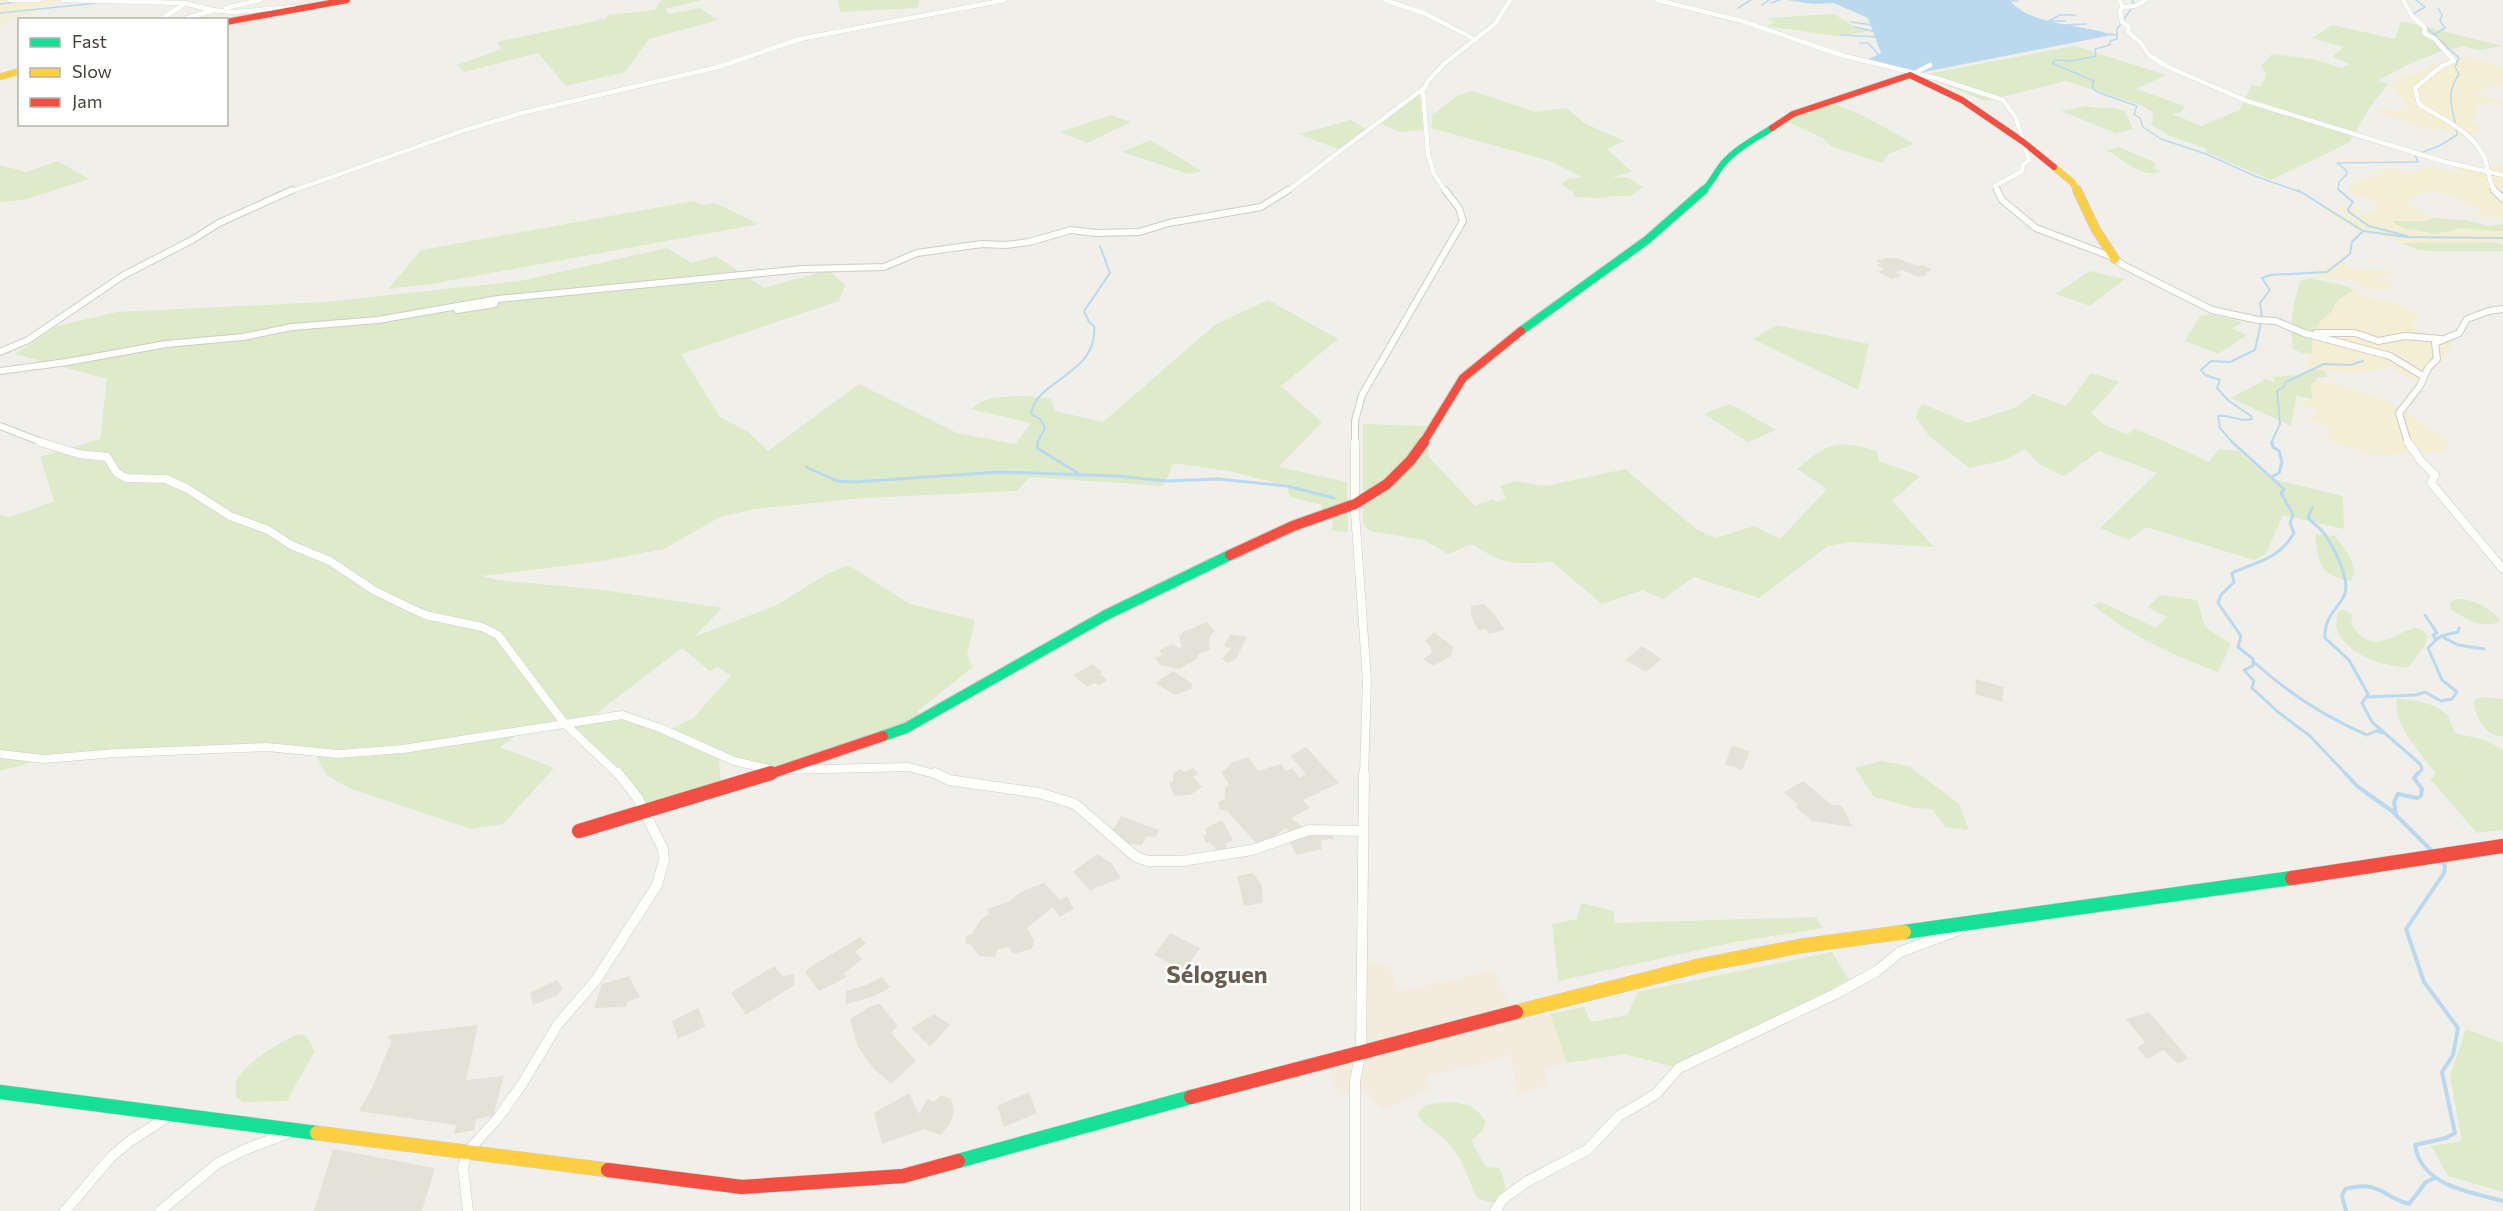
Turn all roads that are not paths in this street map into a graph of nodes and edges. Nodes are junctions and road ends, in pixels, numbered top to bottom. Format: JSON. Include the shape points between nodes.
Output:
{"nodes":[{"id":1,"x":10,"y":0,"type":"edge"},
{"id":2,"x":39,"y":0,"type":"edge"},
{"id":3,"x":63,"y":0,"type":"edge"},
{"id":4,"x":259,"y":0,"type":"edge"},
{"id":5,"x":1005,"y":0,"type":"edge"},
{"id":6,"x":1386,"y":0,"type":"edge"},
{"id":7,"x":1510,"y":0,"type":"edge"},
{"id":8,"x":1657,"y":0,"type":"edge"},
{"id":9,"x":2119,"y":0,"type":"edge"},
{"id":10,"x":2146,"y":0,"type":"edge"},
{"id":11,"x":2403,"y":0,"type":"edge"},
{"id":12,"x":343,"y":1,"type":"edge"},
{"id":13,"x":188,"y":2,"type":"edge"},
{"id":14,"x":2123,"y":7,"type":"junction"},
{"id":15,"x":215,"y":10,"type":"junction"},
{"id":16,"x":259,"y":11,"type":"junction"},
{"id":17,"x":163,"y":18,"type":"edge"},
{"id":18,"x":188,"y":18,"type":"edge"},
{"id":19,"x":228,"y":22,"type":"edge"},
{"id":20,"x":1476,"y":40,"type":"junction"},
{"id":21,"x":1930,"y":65,"type":"dead end"},
{"id":22,"x":18,"y":72,"type":"edge"},
{"id":23,"x":1913,"y":74,"type":"junction"},
{"id":24,"x":0,"y":77,"type":"edge"},
{"id":25,"x":1424,"y":88,"type":"junction"},
{"id":26,"x":2022,"y":141,"type":"junction"},
{"id":27,"x":2491,"y":173,"type":"junction"},
{"id":28,"x":2503,"y":175,"type":"edge"},
{"id":29,"x":2503,"y":199,"type":"edge"},
{"id":30,"x":2115,"y":259,"type":"junction"},
{"id":31,"x":2503,"y":309,"type":"edge"},
{"id":32,"x":2297,"y":329,"type":"junction"},
{"id":33,"x":2441,"y":339,"type":"junction"},
{"id":34,"x":0,"y":352,"type":"edge"},
{"id":35,"x":0,"y":371,"type":"edge"},
{"id":36,"x":2423,"y":376,"type":"junction"},
{"id":37,"x":0,"y":426,"type":"edge"},
{"id":38,"x":1355,"y":504,"type":"junction"},
{"id":39,"x":2503,"y":569,"type":"edge"},
{"id":40,"x":564,"y":723,"type":"junction"},
{"id":41,"x":0,"y":754,"type":"edge"},
{"id":42,"x":780,"y":770,"type":"junction"},
{"id":43,"x":645,"y":813,"type":"junction"},
{"id":44,"x":579,"y":831,"type":"dead end"},
{"id":45,"x":1363,"y":831,"type":"junction"},
{"id":46,"x":2503,"y":846,"type":"edge"},
{"id":47,"x":1980,"y":921,"type":"junction"},
{"id":48,"x":1361,"y":1051,"type":"junction"},
{"id":49,"x":0,"y":1092,"type":"edge"},
{"id":50,"x":174,"y":1113,"type":"junction"},
{"id":51,"x":298,"y":1130,"type":"junction"},
{"id":52,"x":467,"y":1152,"type":"junction"},
{"id":53,"x":64,"y":1211,"type":"edge"},
{"id":54,"x":160,"y":1211,"type":"edge"},
{"id":55,"x":468,"y":1211,"type":"edge"},
{"id":56,"x":1355,"y":1211,"type":"edge"},
{"id":57,"x":1496,"y":1211,"type":"edge"}],
"edges":[{"from":1,"to":2,"type":"street"},
{"from":3,"to":13,"type":"street"},
{"from":4,"to":15,"type":"street"},
{"from":4,"to":16,"type":"street","via":[[254,9]]},
{"from":5,"to":34,"type":"street","via":[[800,39],[718,67],[522,113],[304,185],[219,223],[124,275],[28,339]]},
{"from":6,"to":20,"type":"street","via":[[1424,13]]},
{"from":7,"to":20,"type":"street","via":[[1497,23]]},
{"from":8,"to":23,"type":"street","via":[[1742,21],[1841,55]]},
{"from":9,"to":14,"type":"street"},
{"from":10,"to":14,"type":"street"},
{"from":11,"to":27,"type":"street","via":[[2425,28],[2424,33],[2435,39],[2454,61],[2415,88],[2419,104],[2482,148]]},
{"from":12,"to":16,"type":"street"},
{"from":12,"to":19,"type":"street"},
{"from":13,"to":15,"type":"street"},
{"from":13,"to":17,"type":"street"},
{"from":14,"to":27,"type":"street","via":[[2122,21],[2149,55],[2205,85],[2294,116]]},
{"from":15,"to":16,"type":"street"},
{"from":15,"to":18,"type":"street"},
{"from":20,"to":25,"type":"street","via":[[1441,68]]},
{"from":21,"to":23,"type":"street"},
{"from":22,"to":24,"type":"street"},
{"from":23,"to":26,"type":"street","via":[[1962,100]]},
{"from":23,"to":26,"type":"street","via":[[2005,101],[2016,118]]},
{"from":23,"to":38,"type":"street","via":[[1793,114],[1741,148],[1695,199],[1647,240],[1520,331],[1463,378],[1412,460],[1387,484]]},
{"from":25,"to":35,"type":"street","via":[[1274,201],[1251,210],[1169,223],[1139,232],[1071,230],[1029,242],[917,253],[884,267],[803,269],[554,294],[471,309],[166,344]]},
{"from":25,"to":38,"type":"street","via":[[1427,149],[1432,168],[1463,221],[1362,395],[1355,421]]},
{"from":26,"to":30,"type":"street","via":[[2072,182]]},
{"from":26,"to":30,"type":"street","via":[[2029,159],[2022,171],[1996,184],[2002,200],[2048,234]]},
{"from":27,"to":28,"type":"street"},
{"from":27,"to":29,"type":"street","via":[[2492,188]]},
{"from":30,"to":32,"type":"street","via":[[2212,310],[2276,321]]},
{"from":31,"to":33,"type":"street","via":[[2467,319],[2459,333]]},
{"from":32,"to":33,"type":"street","via":[[2355,333],[2378,341],[2405,336]]},
{"from":32,"to":36,"type":"street","via":[[2390,356]]},
{"from":33,"to":36,"type":"street","via":[[2435,343],[2437,359]]},
{"from":36,"to":39,"type":"street","via":[[2422,384],[2403,403],[2399,413],[2409,443],[2435,475],[2431,483]]},
{"from":37,"to":40,"type":"street","via":[[62,451],[107,456],[117,473],[126,478],[166,479],[230,516],[330,561],[397,602],[425,615],[482,627],[498,635]]},
{"from":38,"to":42,"type":"street","via":[[1293,526],[1163,585],[1042,648],[906,728]]},
{"from":38,"to":45,"type":"street","via":[[1367,681]]},
{"from":40,"to":41,"type":"street","via":[[403,749],[338,754],[267,747],[44,759]]},
{"from":40,"to":42,"type":"street","via":[[622,715],[643,719],[710,751]]},
{"from":40,"to":43,"type":"street","via":[[612,766]]},
{"from":42,"to":43,"type":"street"},
{"from":42,"to":45,"type":"street","via":[[909,767],[949,780],[1039,793],[1075,804],[1136,857],[1148,861],[1182,861],[1252,850],[1309,830]]},
{"from":43,"to":44,"type":"street"},
{"from":43,"to":52,"type":"street","via":[[663,849],[657,885],[596,980],[558,1024],[498,1118]]},
{"from":45,"to":48,"type":"street"},
{"from":46,"to":47,"type":"street"},
{"from":47,"to":48,"type":"street","via":[[1801,946],[1702,965]]},
{"from":47,"to":57,"type":"street","via":[[1900,952],[1877,971],[1835,994],[1679,1068],[1656,1094],[1619,1116],[1587,1150],[1526,1182],[1503,1199]]},
{"from":48,"to":52,"type":"street","via":[[903,1176],[742,1187]]},
{"from":48,"to":56,"type":"street","via":[[1355,1081]]},
{"from":49,"to":50,"type":"street"},
{"from":50,"to":51,"type":"street"},
{"from":50,"to":53,"type":"street","via":[[130,1140]]},
{"from":51,"to":52,"type":"street"},
{"from":51,"to":54,"type":"street","via":[[229,1156]]},
{"from":52,"to":55,"type":"street","via":[[463,1168]]}]}
